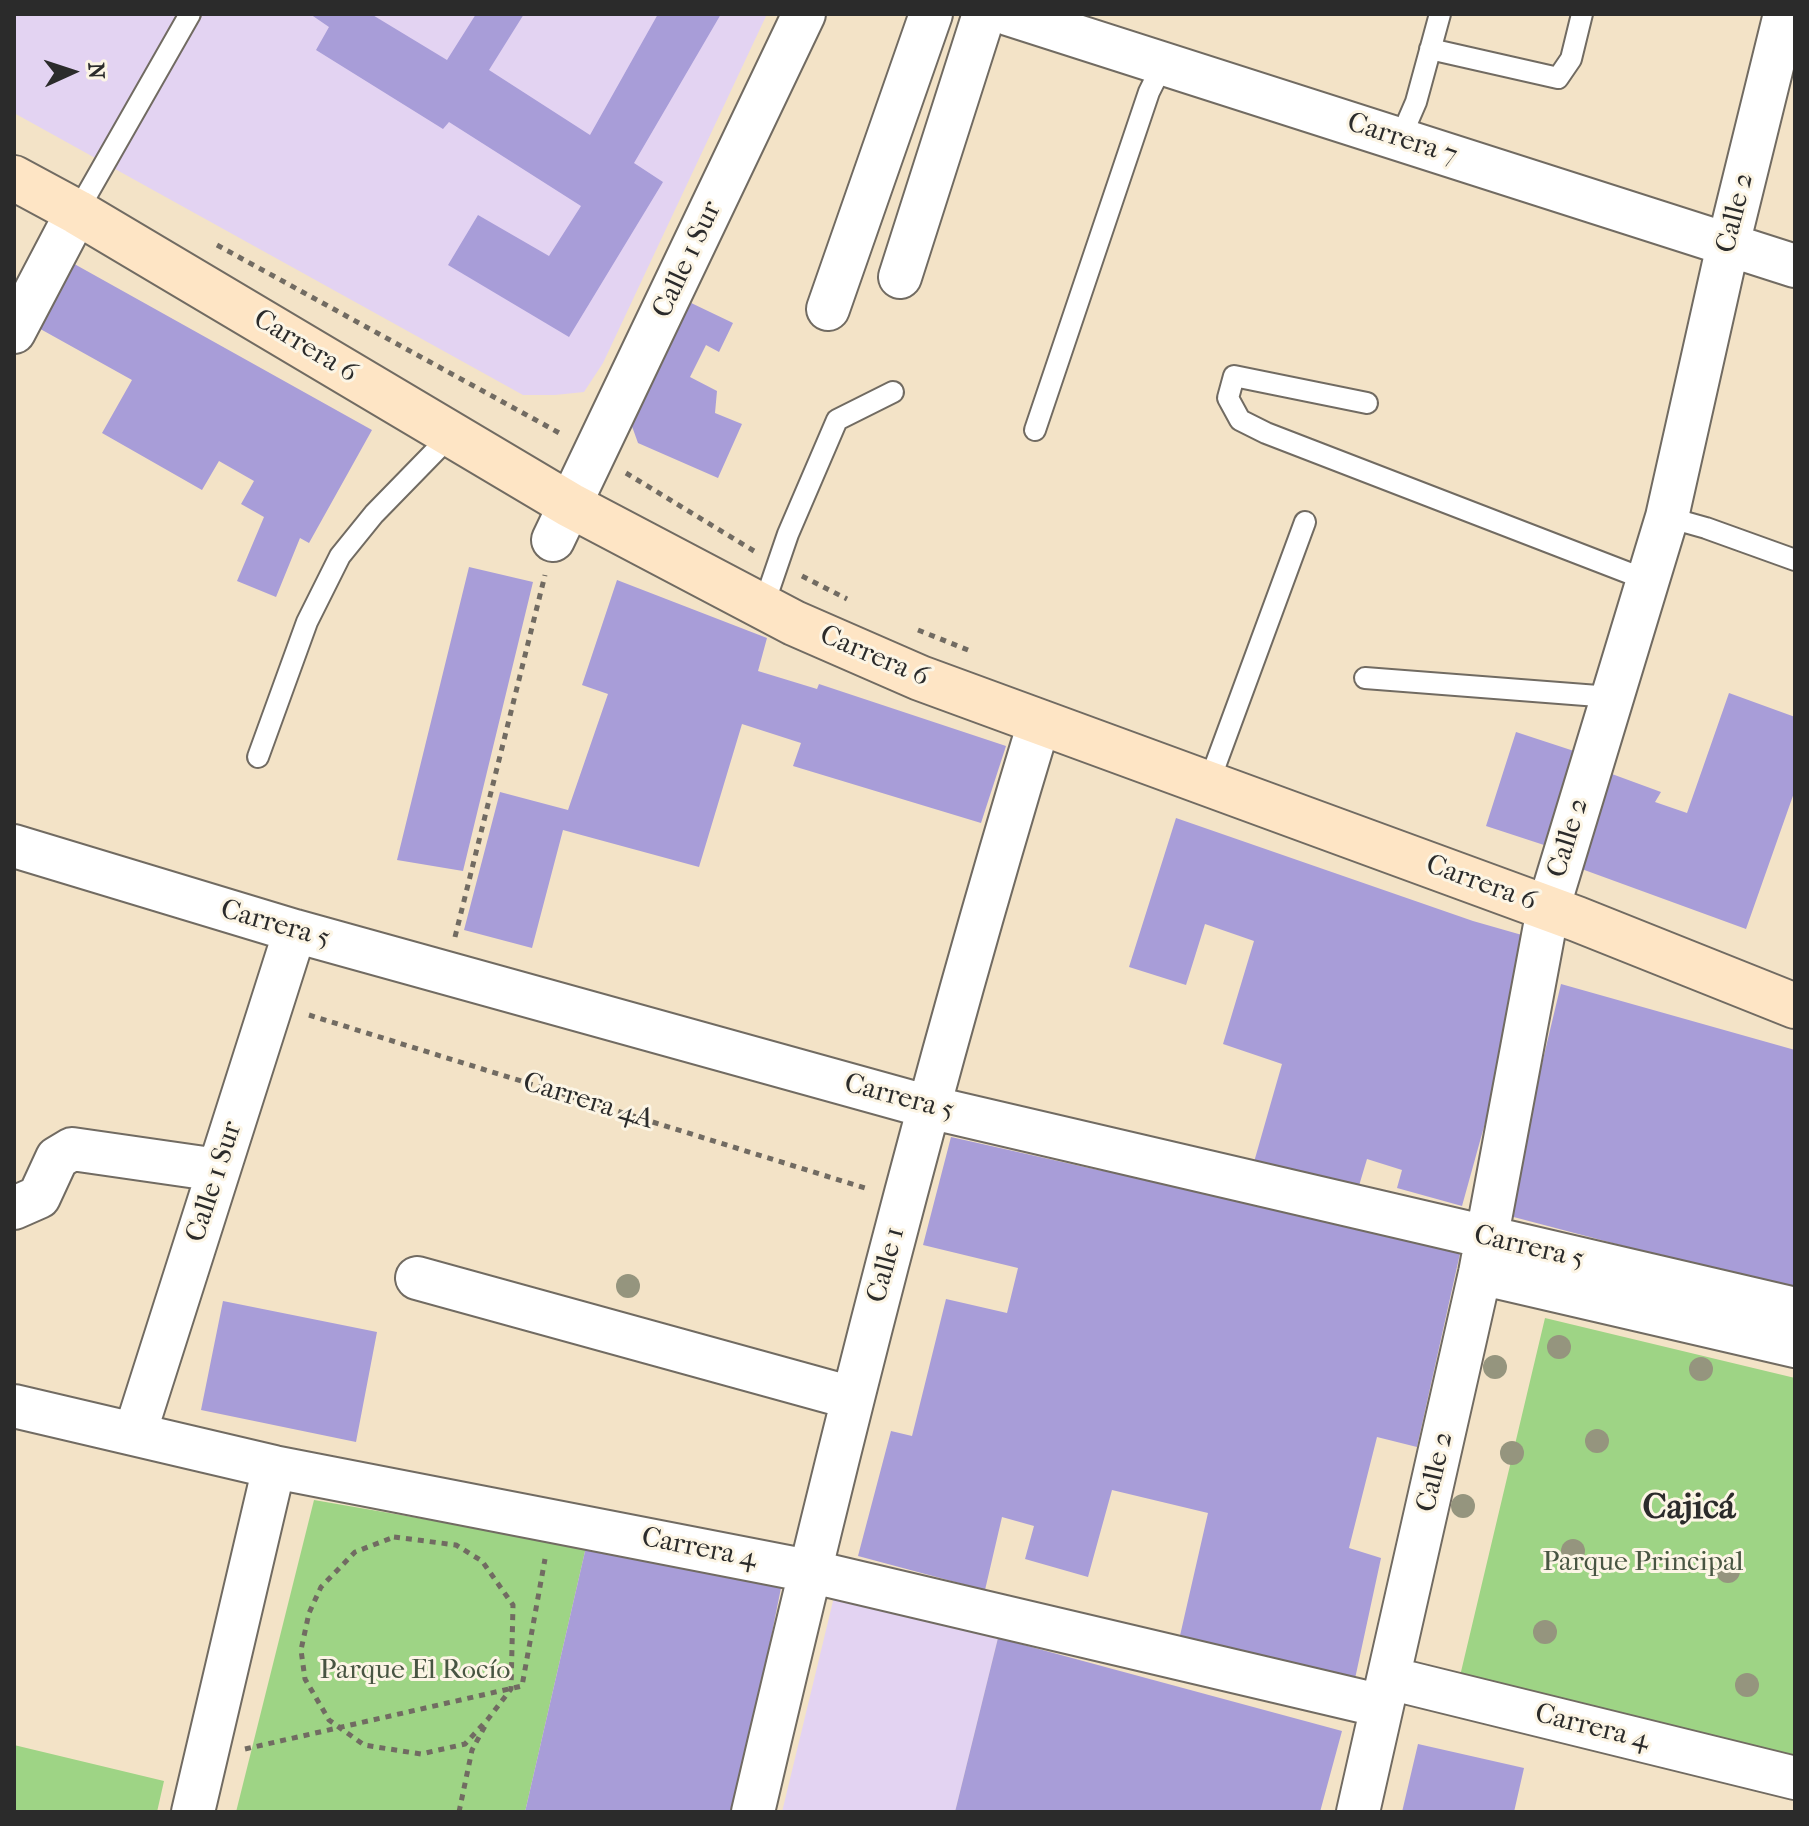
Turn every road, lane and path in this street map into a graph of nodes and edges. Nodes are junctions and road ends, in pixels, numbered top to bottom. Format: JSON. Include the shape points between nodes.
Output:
{"nodes":[{"id":1,"x":190,"y":14,"type":"edge"},
{"id":2,"x":804,"y":14,"type":"edge"},
{"id":3,"x":931,"y":14,"type":"edge"},
{"id":4,"x":984,"y":14,"type":"edge"},
{"id":5,"x":1008,"y":14,"type":"edge"},
{"id":6,"x":1440,"y":14,"type":"edge"},
{"id":7,"x":1582,"y":14,"type":"edge"},
{"id":8,"x":1785,"y":14,"type":"edge"},
{"id":9,"x":1430,"y":49,"type":"junction"},
{"id":10,"x":1163,"y":64,"type":"junction"},
{"id":11,"x":1400,"y":139,"type":"junction"},
{"id":12,"x":14,"y":178,"type":"edge"},
{"id":13,"x":77,"y":212,"type":"junction"},
{"id":14,"x":207,"y":240,"type":"dead end"},
{"id":15,"x":1728,"y":245,"type":"junction"},
{"id":16,"x":1795,"y":266,"type":"edge"},
{"id":17,"x":900,"y":277,"type":"dead end"},
{"id":18,"x":828,"y":309,"type":"dead end"},
{"id":19,"x":14,"y":332,"type":"edge"},
{"id":20,"x":893,"y":392,"type":"dead end"},
{"id":21,"x":1367,"y":403,"type":"dead end"},
{"id":22,"x":1035,"y":430,"type":"dead end"},
{"id":23,"x":452,"y":434,"type":"junction"},
{"id":24,"x":596,"y":454,"type":"junction"},
{"id":25,"x":1667,"y":517,"type":"junction"},
{"id":26,"x":562,"y":522,"type":"junction"},
{"id":27,"x":1305,"y":522,"type":"dead end"},
{"id":28,"x":1795,"y":560,"type":"edge"},
{"id":29,"x":778,"y":564,"type":"junction"},
{"id":30,"x":1647,"y":580,"type":"junction"},
{"id":31,"x":860,"y":606,"type":"dead end"},
{"id":32,"x":763,"y":607,"type":"junction"},
{"id":33,"x":915,"y":629,"type":"dead end"},
{"id":34,"x":971,"y":651,"type":"dead end"},
{"id":35,"x":1365,"y":678,"type":"dead end"},
{"id":36,"x":1611,"y":697,"type":"junction"},
{"id":37,"x":1039,"y":723,"type":"junction"},
{"id":38,"x":258,"y":757,"type":"dead end"},
{"id":39,"x":1208,"y":785,"type":"junction"},
{"id":40,"x":14,"y":846,"type":"edge"},
{"id":41,"x":1548,"y":909,"type":"junction"},
{"id":42,"x":295,"y":931,"type":"junction"},
{"id":43,"x":443,"y":973,"type":"junction"},
{"id":44,"x":272,"y":1004,"type":"junction"},
{"id":45,"x":1795,"y":1006,"type":"edge"},
{"id":46,"x":929,"y":1107,"type":"junction"},
{"id":47,"x":218,"y":1170,"type":"junction"},
{"id":48,"x":904,"y":1200,"type":"junction"},
{"id":49,"x":14,"y":1208,"type":"edge"},
{"id":50,"x":1483,"y":1256,"type":"junction"},
{"id":51,"x":417,"y":1278,"type":"dead end"},
{"id":52,"x":1795,"y":1309,"type":"edge"},
{"id":53,"x":1795,"y":1346,"type":"edge"},
{"id":54,"x":852,"y":1398,"type":"junction"},
{"id":55,"x":14,"y":1406,"type":"edge"},
{"id":56,"x":135,"y":1433,"type":"junction"},
{"id":57,"x":274,"y":1467,"type":"junction"},
{"id":58,"x":552,"y":1521,"type":"junction"},
{"id":59,"x":809,"y":1571,"type":"junction"},
{"id":60,"x":511,"y":1689,"type":"junction"},
{"id":61,"x":1386,"y":1692,"type":"junction"},
{"id":62,"x":488,"y":1719,"type":"junction"},
{"id":63,"x":340,"y":1728,"type":"junction"},
{"id":64,"x":205,"y":1758,"type":"junction"},
{"id":65,"x":1795,"y":1778,"type":"edge"},
{"id":66,"x":193,"y":1812,"type":"edge"},
{"id":67,"x":459,"y":1812,"type":"edge"},
{"id":68,"x":753,"y":1812,"type":"edge"},
{"id":69,"x":1358,"y":1812,"type":"edge"}],
"edges":[{"from":1,"to":13,"type":"lane"},
{"from":2,"to":24,"type":"street","name":"Calle 1 Sur"},
{"from":3,"to":18,"type":"street"},
{"from":4,"to":17,"type":"street"},
{"from":5,"to":10,"type":"street","name":"Carrera 7"},
{"from":6,"to":9,"type":"lane"},
{"from":7,"to":9,"type":"lane","via":[[1571,59],[1558,78]]},
{"from":8,"to":15,"type":"street","name":"Calle 2"},
{"from":9,"to":11,"type":"lane"},
{"from":10,"to":11,"type":"street","name":"Carrera 7"},
{"from":10,"to":22,"type":"lane"},
{"from":11,"to":15,"type":"street","name":"Carrera 7"},
{"from":12,"to":13,"type":"main road","name":"Carrera 6"},
{"from":13,"to":19,"type":"street"},
{"from":13,"to":23,"type":"main road","name":"Carrera 6"},
{"from":14,"to":24,"type":"path"},
{"from":15,"to":16,"type":"street","name":"Carrera 7"},
{"from":15,"to":25,"type":"street","name":"Calle 2"},
{"from":20,"to":29,"type":"lane","via":[[837,420]]},
{"from":21,"to":30,"type":"lane","via":[[1234,376],[1228,398],[1240,420],[1266,433]]},
{"from":23,"to":26,"type":"main road","name":"Carrera 6"},
{"from":23,"to":38,"type":"lane","via":[[340,556],[307,622]]},
{"from":24,"to":26,"type":"street","name":"Calle 1 Sur"},
{"from":24,"to":29,"type":"path"},
{"from":25,"to":28,"type":"lane"},
{"from":25,"to":30,"type":"street","name":"Calle 2"},
{"from":26,"to":32,"type":"main road","name":"Carrera 6"},
{"from":26,"to":43,"type":"path"},
{"from":27,"to":39,"type":"lane"},
{"from":29,"to":31,"type":"path"},
{"from":29,"to":32,"type":"lane"},
{"from":30,"to":36,"type":"street","name":"Calle 2"},
{"from":32,"to":37,"type":"main road","name":"Carrera 6","via":[[920,678]]},
{"from":33,"to":34,"type":"path"},
{"from":35,"to":36,"type":"lane"},
{"from":36,"to":41,"type":"street","name":"Calle 2"},
{"from":37,"to":39,"type":"main road","name":"Carrera 6"},
{"from":37,"to":46,"type":"street","name":"Calle 1"},
{"from":39,"to":41,"type":"main road","name":"Carrera 6"},
{"from":40,"to":42,"type":"street","name":"Carrera 5"},
{"from":41,"to":45,"type":"main road","name":"Carrera 6"},
{"from":41,"to":50,"type":"street","name":"Calle 2"},
{"from":42,"to":43,"type":"street","name":"Carrera 5"},
{"from":42,"to":44,"type":"street","name":"Calle 1 Sur"},
{"from":43,"to":46,"type":"street","name":"Carrera 5"},
{"from":44,"to":47,"type":"street","name":"Calle 1 Sur"},
{"from":44,"to":48,"type":"path","name":"Carrera 4A"},
{"from":46,"to":48,"type":"street","name":"Calle 1"},
{"from":46,"to":50,"type":"street","name":"Carrera 5"},
{"from":47,"to":49,"type":"street","via":[[72,1149],[57,1158],[39,1197]]},
{"from":47,"to":56,"type":"street","name":"Calle 1 Sur"},
{"from":48,"to":54,"type":"street","name":"Calle 1"},
{"from":50,"to":52,"type":"street","name":"Carrera 5"},
{"from":50,"to":53,"type":"street","name":"Carrera 5"},
{"from":50,"to":61,"type":"street","name":"Calle 2"},
{"from":51,"to":54,"type":"street"},
{"from":54,"to":59,"type":"street","name":"Calle 1"},
{"from":55,"to":56,"type":"street","name":"Carrera 4"},
{"from":56,"to":57,"type":"street","name":"Carrera 4"},
{"from":57,"to":58,"type":"street","name":"Carrera 4"},
{"from":57,"to":64,"type":"street"},
{"from":58,"to":59,"type":"street","name":"Carrera 4"},
{"from":58,"to":60,"type":"path","via":[[522,1686]]},
{"from":59,"to":61,"type":"street","name":"Carrera 4"},
{"from":59,"to":68,"type":"street","name":"Calle 1"},
{"from":60,"to":62,"type":"path"},
{"from":60,"to":63,"type":"path"},
{"from":60,"to":63,"type":"path","via":[[513,1605],[482,1561],[456,1545],[394,1537],[355,1552],[321,1587],[309,1613],[301,1650],[305,1679],[329,1720]]},
{"from":61,"to":65,"type":"street","name":"Carrera 4"},
{"from":61,"to":69,"type":"street","name":"Calle 2"},
{"from":62,"to":63,"type":"path","via":[[465,1744],[421,1754],[364,1745]]},
{"from":62,"to":67,"type":"path","via":[[472,1750]]},
{"from":63,"to":64,"type":"path"},
{"from":64,"to":66,"type":"street"}]}
